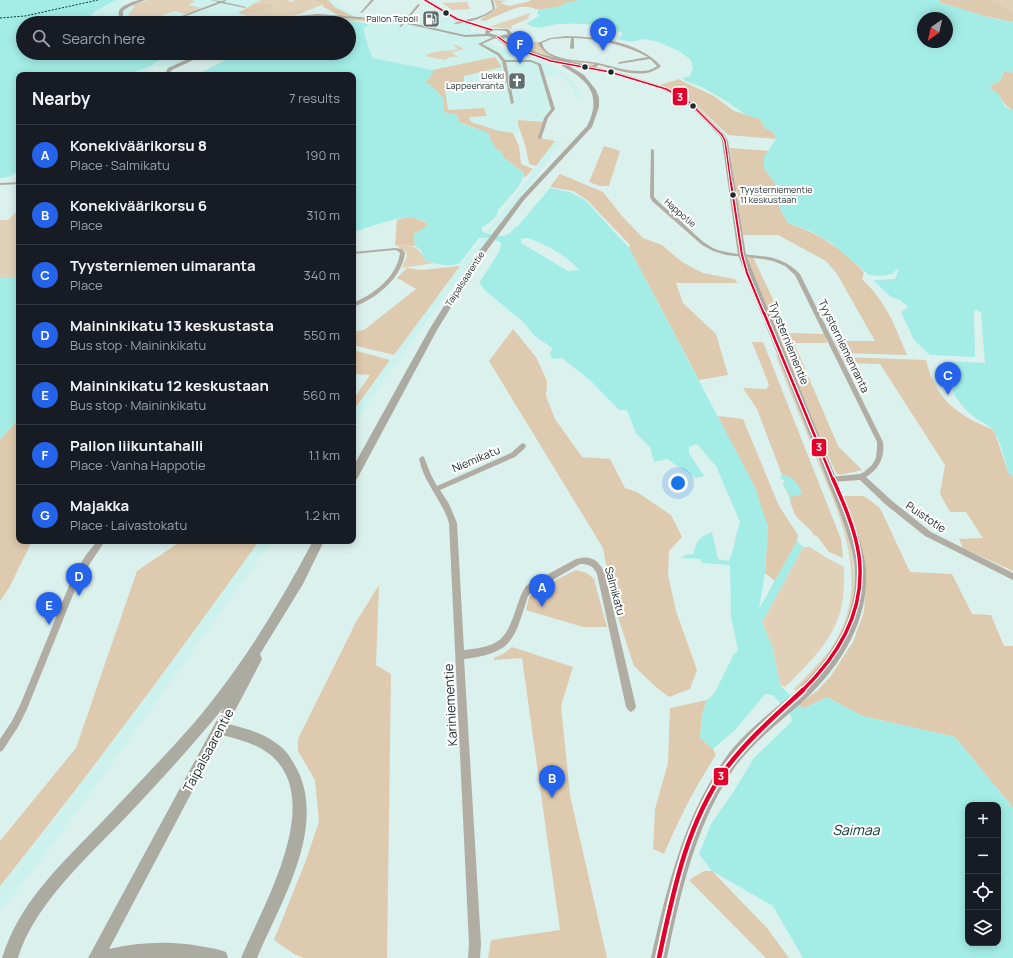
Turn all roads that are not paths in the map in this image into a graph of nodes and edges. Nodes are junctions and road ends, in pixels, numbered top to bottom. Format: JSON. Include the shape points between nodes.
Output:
{"nodes":[{"id":1,"x":143,"y":0,"type":"edge"},
{"id":2,"x":211,"y":0,"type":"edge"},
{"id":3,"x":226,"y":0,"type":"edge"},
{"id":4,"x":373,"y":0,"type":"edge"},
{"id":5,"x":422,"y":0,"type":"edge"},
{"id":6,"x":425,"y":0,"type":"edge"},
{"id":7,"x":492,"y":0,"type":"edge"},
{"id":8,"x":221,"y":2,"type":"junction"},
{"id":9,"x":419,"y":5,"type":"dead end"},
{"id":10,"x":245,"y":6,"type":"dead end"},
{"id":11,"x":361,"y":12,"type":"dead end"},
{"id":12,"x":121,"y":16,"type":"edge"},
{"id":13,"x":183,"y":16,"type":"edge"},
{"id":14,"x":300,"y":16,"type":"edge"},
{"id":15,"x":335,"y":16,"type":"edge"},
{"id":16,"x":356,"y":18,"type":"edge"},
{"id":17,"x":403,"y":22,"type":"junction"},
{"id":18,"x":461,"y":22,"type":"junction"},
{"id":19,"x":455,"y":23,"type":"junction"},
{"id":20,"x":400,"y":26,"type":"dead end"},
{"id":21,"x":492,"y":30,"type":"junction"},
{"id":22,"x":487,"y":34,"type":"junction"},
{"id":23,"x":507,"y":36,"type":"junction"},
{"id":24,"x":497,"y":37,"type":"junction"},
{"id":25,"x":573,"y":37,"type":"junction"},
{"id":26,"x":480,"y":44,"type":"junction"},
{"id":27,"x":572,"y":48,"type":"dead end"},
{"id":28,"x":538,"y":55,"type":"junction"},
{"id":29,"x":651,"y":58,"type":"junction"},
{"id":30,"x":189,"y":60,"type":"edge"},
{"id":31,"x":504,"y":61,"type":"junction"},
{"id":32,"x":551,"y":61,"type":"junction"},
{"id":33,"x":558,"y":62,"type":"junction"},
{"id":34,"x":619,"y":62,"type":"dead end"},
{"id":35,"x":598,"y":64,"type":"junction"},
{"id":36,"x":579,"y":65,"type":"junction"},
{"id":37,"x":592,"y":68,"type":"junction"},
{"id":38,"x":168,"y":72,"type":"edge"},
{"id":39,"x":597,"y":99,"type":"junction"},
{"id":40,"x":512,"y":103,"type":"dead end"},
{"id":41,"x":540,"y":138,"type":"dead end"},
{"id":42,"x":652,"y":150,"type":"dead end"},
{"id":43,"x":16,"y":183,"type":"edge"},
{"id":44,"x":0,"y":184,"type":"edge"},
{"id":45,"x":356,"y":253,"type":"edge"},
{"id":46,"x":742,"y":255,"type":"junction"},
{"id":47,"x":356,"y":304,"type":"edge"},
{"id":48,"x":523,"y":446,"type":"dead end"},
{"id":49,"x":422,"y":459,"type":"dead end"},
{"id":50,"x":356,"y":471,"type":"edge"},
{"id":51,"x":861,"y":477,"type":"junction"},
{"id":52,"x":832,"y":479,"type":"junction"},
{"id":53,"x":436,"y":489,"type":"junction"},
{"id":54,"x":99,"y":544,"type":"edge"},
{"id":55,"x":317,"y":544,"type":"edge"},
{"id":56,"x":1013,"y":577,"type":"edge"},
{"id":57,"x":298,"y":580,"type":"junction"},
{"id":58,"x":460,"y":655,"type":"junction"},
{"id":59,"x":631,"y":707,"type":"dead end"},
{"id":60,"x":219,"y":728,"type":"junction"},
{"id":61,"x":0,"y":747,"type":"edge"},
{"id":62,"x":10,"y":958,"type":"edge"},
{"id":63,"x":96,"y":958,"type":"edge"},
{"id":64,"x":106,"y":958,"type":"edge"},
{"id":65,"x":220,"y":958,"type":"edge"},
{"id":66,"x":249,"y":958,"type":"edge"},
{"id":67,"x":474,"y":958,"type":"edge"},
{"id":68,"x":660,"y":958,"type":"edge"}],
"edges":[{"from":1,"to":12,"type":"main road","via":[[122,9]]},
{"from":2,"to":8,"type":"street"},
{"from":3,"to":8,"type":"street"},
{"from":4,"to":11,"type":"street"},
{"from":5,"to":19,"type":"main road"},
{"from":6,"to":18,"type":"main road"},
{"from":7,"to":18,"type":"street","via":[[495,7],[492,11],[478,19]]},
{"from":8,"to":10,"type":"street"},
{"from":8,"to":13,"type":"street"},
{"from":9,"to":17,"type":"street"},
{"from":14,"to":15,"type":"main road"},
{"from":16,"to":17,"type":"main road"},
{"from":17,"to":20,"type":"street"},
{"from":17,"to":22,"type":"main road","via":[[462,35]]},
{"from":18,"to":19,"type":"street"},
{"from":18,"to":21,"type":"main road"},
{"from":19,"to":22,"type":"main road"},
{"from":21,"to":22,"type":"main road"},
{"from":21,"to":23,"type":"main road","via":[[509,31],[511,34]]},
{"from":22,"to":24,"type":"main road"},
{"from":22,"to":26,"type":"street"},
{"from":23,"to":24,"type":"main road"},
{"from":23,"to":28,"type":"main road","via":[[518,47]]},
{"from":24,"to":26,"type":"street"},
{"from":24,"to":32,"type":"main road","via":[[512,47]]},
{"from":25,"to":27,"type":"street"},
{"from":25,"to":29,"type":"street","via":[[622,45]]},
{"from":25,"to":35,"type":"street","via":[[550,38],[540,43],[540,47],[554,56]]},
{"from":26,"to":31,"type":"street","via":[[498,54]]},
{"from":28,"to":33,"type":"main road"},
{"from":28,"to":36,"type":"main road","name":"Tyysterniementie"},
{"from":29,"to":34,"type":"street"},
{"from":29,"to":35,"type":"street","via":[[659,66],[650,72]]},
{"from":30,"to":38,"type":"main road"},
{"from":31,"to":40,"type":"street"},
{"from":31,"to":41,"type":"street","via":[[531,61],[539,64],[553,110],[546,118]]},
{"from":32,"to":33,"type":"main road","name":"Tyysterniementie"},
{"from":32,"to":39,"type":"main road","via":[[585,82],[591,87]]},
{"from":33,"to":36,"type":"main road","name":"Tyysterniementie"},
{"from":33,"to":39,"type":"main road","via":[[587,81],[596,93]]},
{"from":35,"to":37,"type":"street"},
{"from":36,"to":37,"type":"main road","name":"Tyysterniementie"},
{"from":37,"to":46,"type":"main road","name":"Tyysterniementie","via":[[675,93],[688,101],[717,130],[725,141]]},
{"from":39,"to":50,"type":"main road","name":"Taipalsaarentie","via":[[594,118],[589,127],[522,199],[463,281],[433,330]]},
{"from":42,"to":46,"type":"street","name":"Happotie","via":[[654,200],[710,249]]},
{"from":43,"to":44,"type":"street"},
{"from":45,"to":47,"type":"street","via":[[395,249],[403,253],[404,260],[380,289]]},
{"from":46,"to":51,"type":"street","name":"Tyysterniemenranta","via":[[760,256],[782,262],[792,268],[801,280],[880,442],[881,455],[878,462]]},
{"from":46,"to":52,"type":"main road","name":"Tyysterniementie"},
{"from":48,"to":53,"type":"street","name":"Niemikatu","via":[[513,455]]},
{"from":49,"to":53,"type":"street","name":"Kariniementie","via":[[426,474]]},
{"from":51,"to":52,"type":"street"},
{"from":51,"to":56,"type":"street","name":"Puistotie","via":[[928,534]]},
{"from":52,"to":68,"type":"main road","name":"Tyysterniementie","via":[[858,556],[860,571],[855,616],[840,650],[825,669],[750,740],[725,769],[697,819],[676,882]]},
{"from":53,"to":58,"type":"street","name":"Kariniementie","via":[[446,504],[453,523]]},
{"from":54,"to":61,"type":"street","via":[[76,578],[24,706]]},
{"from":55,"to":57,"type":"main road","name":"Taipalsaarentie"},
{"from":57,"to":60,"type":"main road","name":"Taipalsaarentie"},
{"from":57,"to":62,"type":"main road","via":[[237,678],[219,702],[180,749],[46,892],[30,914]]},
{"from":58,"to":59,"type":"street","name":"Salmikatu","via":[[491,650],[499,646],[511,632],[529,589],[580,561],[587,560],[598,567],[601,574]]},
{"from":58,"to":67,"type":"street","name":"Kariniementie"},
{"from":60,"to":63,"type":"main road","name":"Taipalsaarentie"},
{"from":60,"to":66,"type":"main road","via":[[271,747],[293,772],[299,793],[301,813],[292,853]]},
{"from":64,"to":65,"type":"main road","via":[[163,949],[183,950]]}]}
